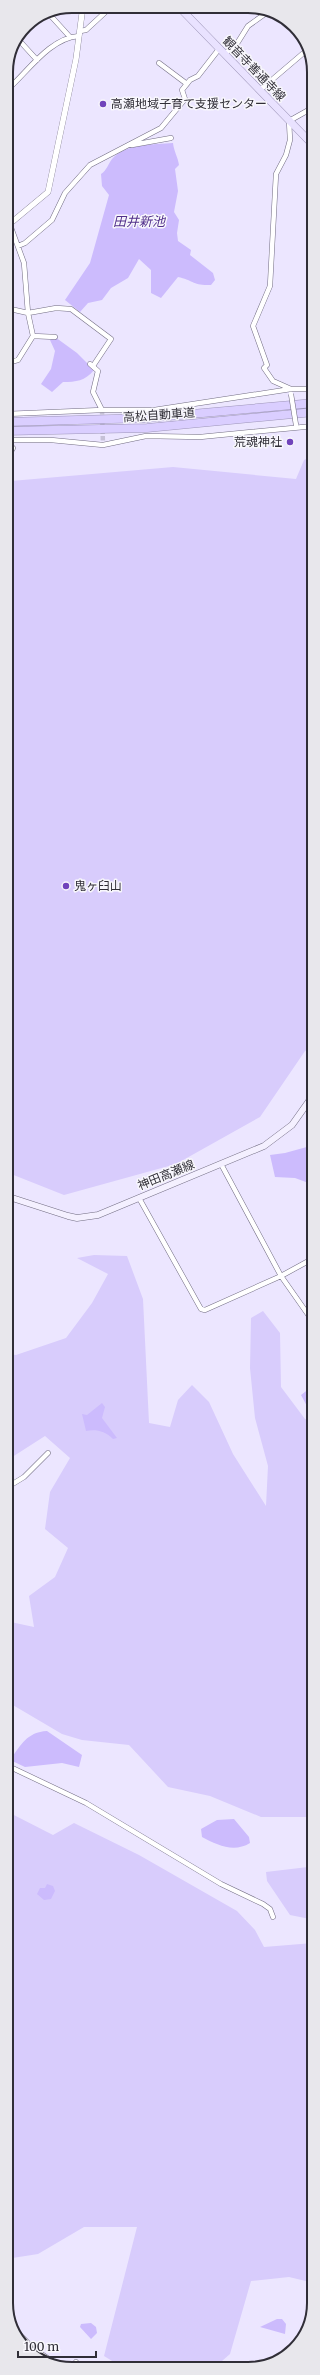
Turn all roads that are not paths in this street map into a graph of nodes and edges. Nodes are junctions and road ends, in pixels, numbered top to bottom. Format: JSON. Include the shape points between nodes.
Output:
{"nodes":[{"id":1,"x":82,"y":13,"type":"edge"},
{"id":2,"x":104,"y":13,"type":"edge"},
{"id":3,"x":185,"y":13,"type":"edge"},
{"id":4,"x":263,"y":15,"type":"edge"},
{"id":5,"x":51,"y":16,"type":"edge"},
{"id":6,"x":79,"y":33,"type":"junction"},
{"id":7,"x":70,"y":37,"type":"junction"},
{"id":8,"x":21,"y":42,"type":"edge"},
{"id":9,"x":222,"y":52,"type":"junction"},
{"id":10,"x":304,"y":53,"type":"edge"},
{"id":11,"x":37,"y":60,"type":"junction"},
{"id":12,"x":159,"y":64,"type":"dead end"},
{"id":13,"x":13,"y":84,"type":"edge"},
{"id":14,"x":187,"y":84,"type":"junction"},
{"id":15,"x":260,"y":90,"type":"junction"},
{"id":16,"x":307,"y":111,"type":"edge"},
{"id":17,"x":289,"y":121,"type":"junction"},
{"id":18,"x":172,"y":138,"type":"dead end"},
{"id":19,"x":307,"y":139,"type":"edge"},
{"id":20,"x":130,"y":145,"type":"junction"},
{"id":21,"x":13,"y":221,"type":"edge"},
{"id":22,"x":13,"y":236,"type":"edge"},
{"id":23,"x":18,"y":246,"type":"junction"},
{"id":24,"x":13,"y":310,"type":"edge"},
{"id":25,"x":28,"y":313,"type":"junction"},
{"id":26,"x":33,"y":336,"type":"junction"},
{"id":27,"x":55,"y":337,"type":"dead end"},
{"id":28,"x":13,"y":361,"type":"edge"},
{"id":29,"x":307,"y":390,"type":"edge"},
{"id":30,"x":291,"y":391,"type":"junction"},
{"id":31,"x":307,"y":404,"type":"edge"},
{"id":32,"x":102,"y":410,"type":"junction"},
{"id":33,"x":307,"y":413,"type":"edge"},
{"id":34,"x":13,"y":414,"type":"edge"},
{"id":35,"x":13,"y":422,"type":"edge"},
{"id":36,"x":307,"y":426,"type":"edge"},
{"id":37,"x":296,"y":427,"type":"junction"},
{"id":38,"x":13,"y":431,"type":"edge"},
{"id":39,"x":13,"y":440,"type":"edge"},
{"id":40,"x":307,"y":1104,"type":"edge"},
{"id":41,"x":222,"y":1164,"type":"junction"},
{"id":42,"x":13,"y":1198,"type":"edge"},
{"id":43,"x":139,"y":1198,"type":"junction"},
{"id":44,"x":307,"y":1262,"type":"edge"},
{"id":45,"x":281,"y":1276,"type":"junction"},
{"id":46,"x":307,"y":1313,"type":"edge"},
{"id":47,"x":48,"y":1453,"type":"dead end"},
{"id":48,"x":13,"y":1484,"type":"edge"},
{"id":49,"x":13,"y":1768,"type":"edge"},
{"id":50,"x":273,"y":1917,"type":"dead end"}],
"edges":[{"from":1,"to":6,"type":"street"},
{"from":2,"to":6,"type":"street"},
{"from":3,"to":9,"type":"main road","name":"観音寺善通寺線"},
{"from":4,"to":9,"type":"street","via":[[248,26],[238,42]]},
{"from":5,"to":7,"type":"street"},
{"from":6,"to":7,"type":"street"},
{"from":6,"to":21,"type":"street","via":[[48,192]]},
{"from":7,"to":11,"type":"street"},
{"from":8,"to":11,"type":"street"},
{"from":9,"to":14,"type":"street"},
{"from":9,"to":15,"type":"main road","name":"観音寺善通寺線"},
{"from":10,"to":15,"type":"street"},
{"from":11,"to":13,"type":"street"},
{"from":12,"to":14,"type":"street"},
{"from":14,"to":20,"type":"street","via":[[182,90],[185,99],[173,112],[169,121]]},
{"from":15,"to":17,"type":"main road","name":"観音寺善通寺線"},
{"from":16,"to":17,"type":"street"},
{"from":17,"to":19,"type":"main road","name":"観音寺善通寺線"},
{"from":17,"to":30,"type":"street","via":[[290,140],[286,156],[276,174],[270,286],[255,317],[253,331],[267,365],[264,368],[273,381]]},
{"from":18,"to":20,"type":"street"},
{"from":20,"to":23,"type":"street","via":[[90,165],[65,193],[52,220],[30,240]]},
{"from":22,"to":23,"type":"street"},
{"from":23,"to":25,"type":"street","via":[[24,263]]},
{"from":24,"to":25,"type":"street"},
{"from":25,"to":26,"type":"street"},
{"from":25,"to":32,"type":"street","via":[[56,308],[71,309],[111,339],[92,365],[98,371],[93,392]]},
{"from":26,"to":27,"type":"street"},
{"from":26,"to":28,"type":"street","via":[[18,360]]},
{"from":29,"to":30,"type":"street"},
{"from":30,"to":32,"type":"street","via":[[178,408]]},
{"from":30,"to":37,"type":"street","bridge":true},
{"from":31,"to":35,"type":"highway","name":"高松自動車道","via":[[147,418]]},
{"from":32,"to":34,"type":"street"},
{"from":33,"to":38,"type":"highway","name":"高松自動車道","via":[[147,428]]},
{"from":36,"to":37,"type":"street"},
{"from":37,"to":39,"type":"street","via":[[200,437],[146,436],[103,445],[51,440]]},
{"from":40,"to":41,"type":"main road","name":"神田高瀬線","via":[[283,1133],[264,1146]]},
{"from":41,"to":43,"type":"main road","name":"神田高瀬線"},
{"from":41,"to":45,"type":"street"},
{"from":42,"to":43,"type":"main road","name":"神田高瀬線","via":[[57,1214],[77,1218],[98,1215]]},
{"from":43,"to":45,"type":"street","via":[[201,1309],[205,1310]]},
{"from":44,"to":45,"type":"street"},
{"from":45,"to":46,"type":"street"},
{"from":47,"to":48,"type":"street","via":[[24,1477]]},
{"from":49,"to":50,"type":"street","via":[[86,1803],[221,1884],[263,1904],[270,1909]]}]}
